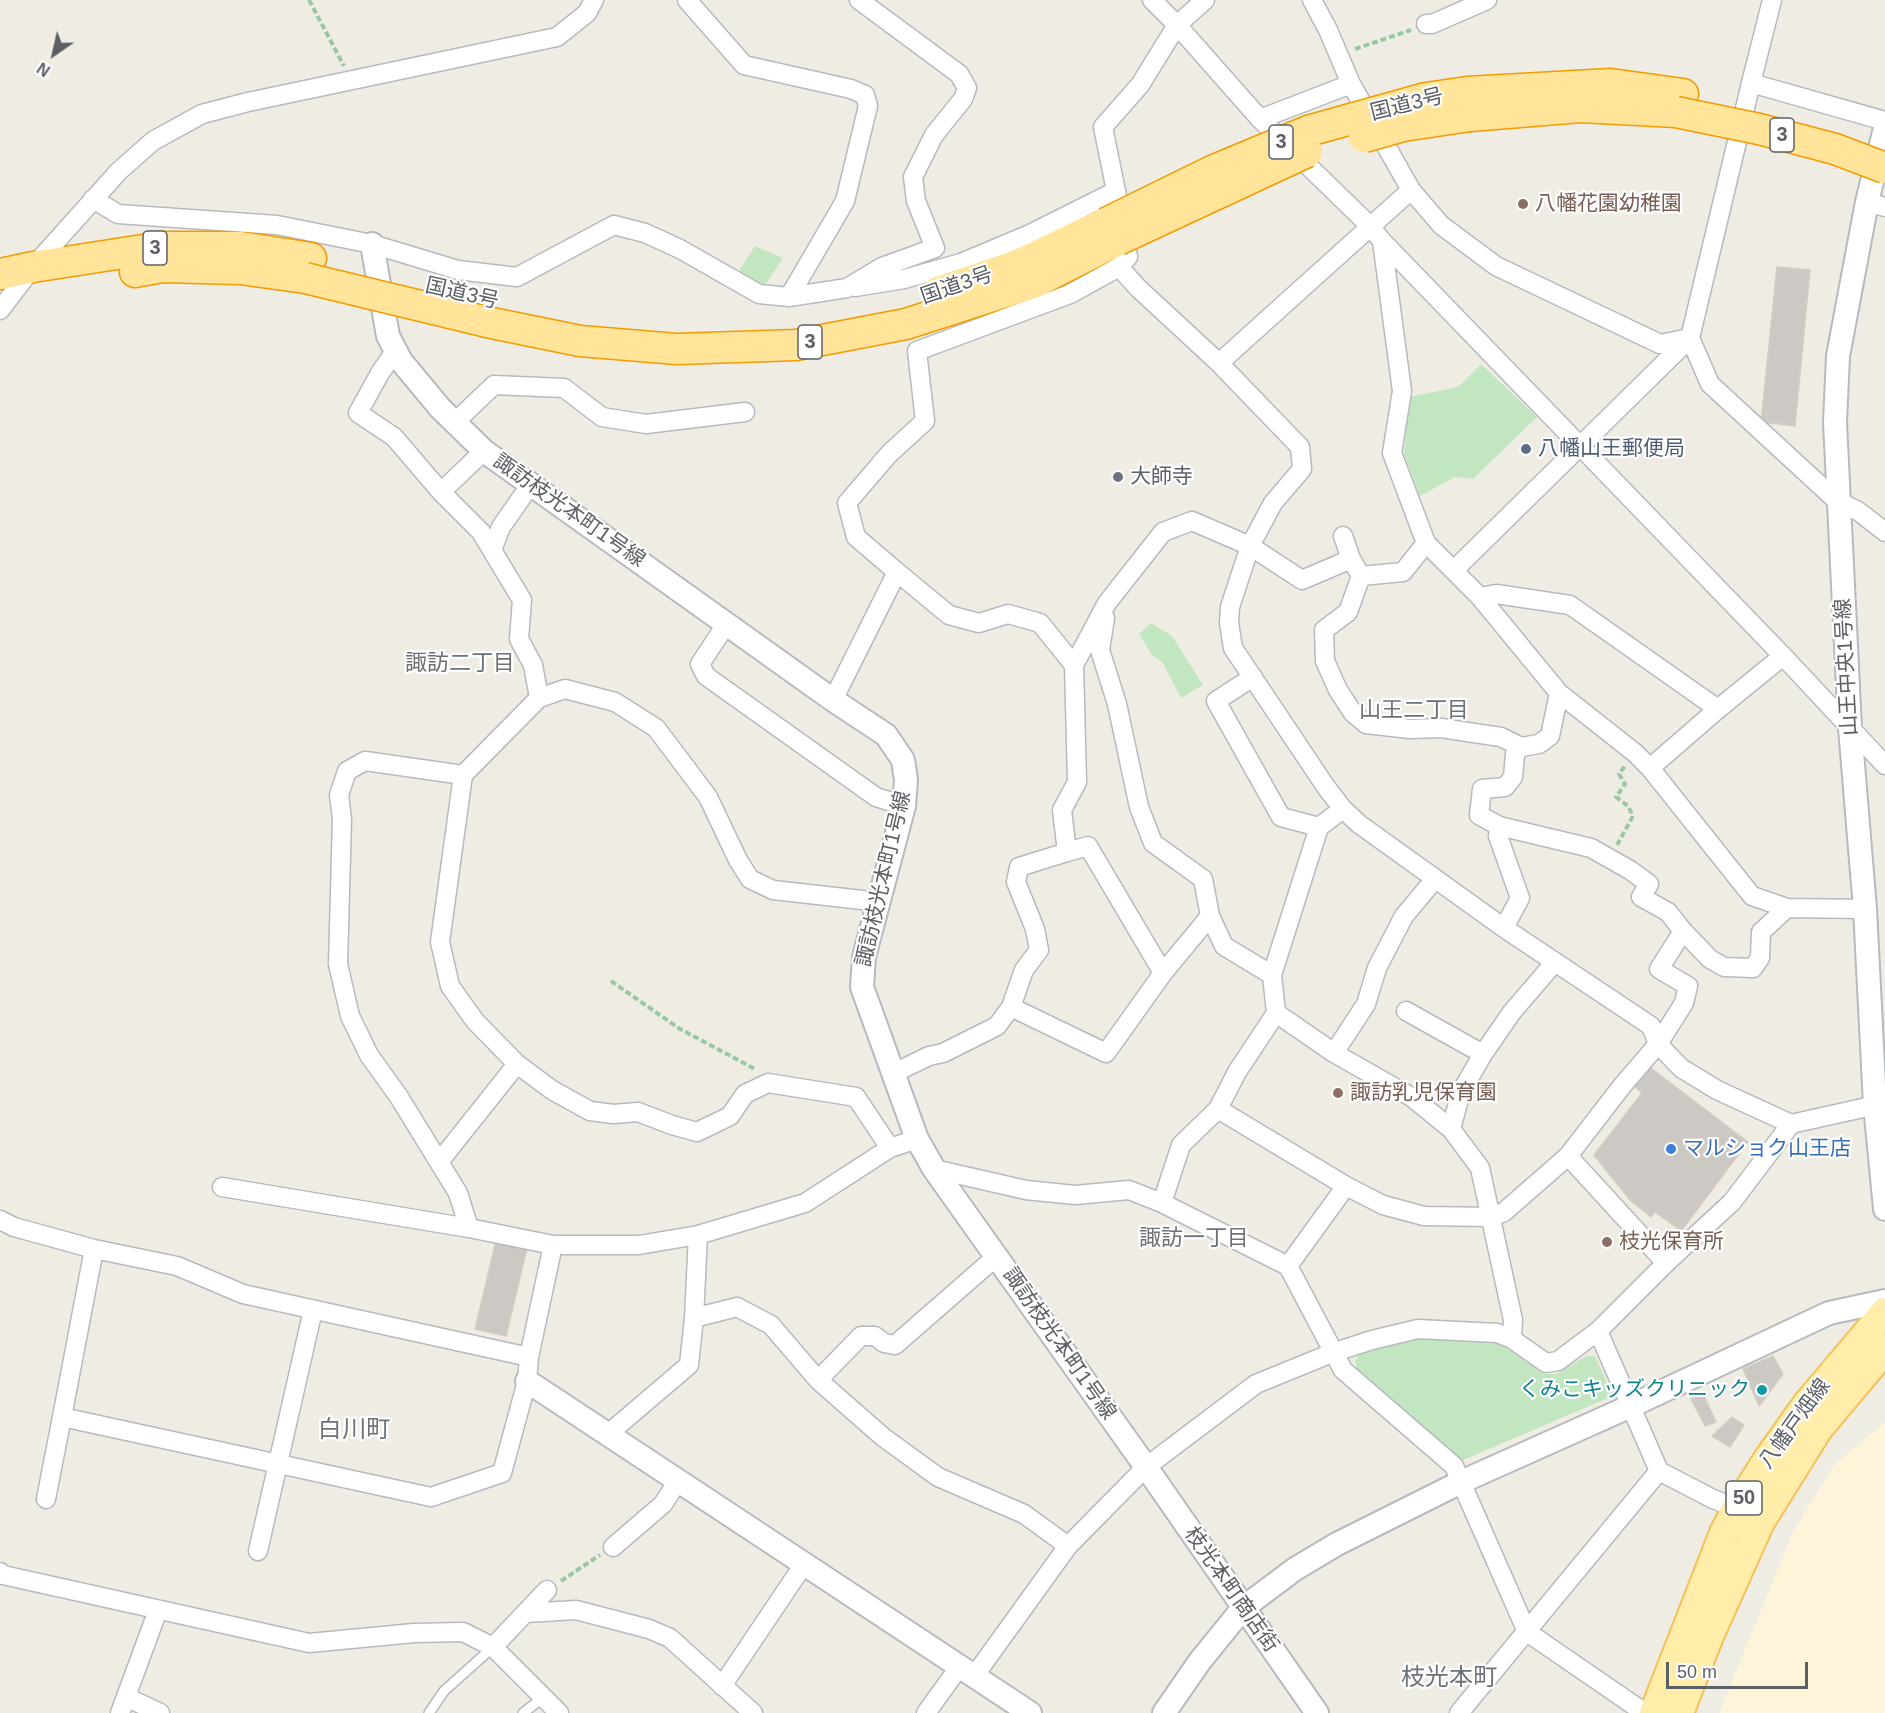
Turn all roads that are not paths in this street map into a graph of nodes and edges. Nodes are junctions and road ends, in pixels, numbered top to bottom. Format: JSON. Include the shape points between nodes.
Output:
{"nodes":[{"id":1,"x":594,"y":0,"type":"edge"},
{"id":2,"x":687,"y":0,"type":"edge"},
{"id":3,"x":859,"y":0,"type":"edge"},
{"id":4,"x":1152,"y":0,"type":"edge"},
{"id":5,"x":1206,"y":0,"type":"edge"},
{"id":6,"x":1312,"y":0,"type":"edge"},
{"id":7,"x":1487,"y":0,"type":"edge"},
{"id":8,"x":1772,"y":0,"type":"edge"},
{"id":9,"x":1425,"y":24,"type":"road end"},
{"id":10,"x":1177,"y":25,"type":"junction"},
{"id":11,"x":1751,"y":83,"type":"junction"},
{"id":12,"x":1350,"y":84,"type":"junction"},
{"id":13,"x":1679,"y":103,"type":"junction"},
{"id":14,"x":1260,"y":119,"type":"junction"},
{"id":15,"x":1885,"y":121,"type":"edge"},
{"id":16,"x":1885,"y":128,"type":"edge"},
{"id":17,"x":1885,"y":146,"type":"edge"},
{"id":18,"x":1885,"y":168,"type":"edge"},
{"id":19,"x":1411,"y":190,"type":"junction"},
{"id":20,"x":1116,"y":191,"type":"junction"},
{"id":21,"x":93,"y":199,"type":"junction"},
{"id":22,"x":1876,"y":204,"type":"edge"},
{"id":23,"x":1370,"y":226,"type":"junction"},
{"id":24,"x":1382,"y":241,"type":"junction"},
{"id":25,"x":1114,"y":243,"type":"junction"},
{"id":26,"x":372,"y":244,"type":"junction"},
{"id":27,"x":10,"y":287,"type":"edge"},
{"id":28,"x":847,"y":288,"type":"junction"},
{"id":29,"x":789,"y":297,"type":"junction"},
{"id":30,"x":1690,"y":338,"type":"junction"},
{"id":31,"x":396,"y":350,"type":"junction"},
{"id":32,"x":1219,"y":363,"type":"junction"},
{"id":33,"x":745,"y":412,"type":"dead end"},
{"id":34,"x":454,"y":422,"type":"junction"},
{"id":35,"x":1581,"y":445,"type":"junction"},
{"id":36,"x":484,"y":451,"type":"junction"},
{"id":37,"x":531,"y":484,"type":"junction"},
{"id":38,"x":441,"y":492,"type":"junction"},
{"id":39,"x":1837,"y":501,"type":"junction"},
{"id":40,"x":1884,"y":531,"type":"edge"},
{"id":41,"x":1343,"y":536,"type":"dead end"},
{"id":42,"x":1425,"y":543,"type":"junction"},
{"id":43,"x":1250,"y":546,"type":"junction"},
{"id":44,"x":492,"y":550,"type":"junction"},
{"id":45,"x":1351,"y":559,"type":"junction"},
{"id":46,"x":1454,"y":570,"type":"junction"},
{"id":47,"x":897,"y":572,"type":"junction"},
{"id":48,"x":1361,"y":576,"type":"junction"},
{"id":49,"x":1480,"y":597,"type":"junction"},
{"id":50,"x":1107,"y":603,"type":"junction"},
{"id":51,"x":727,"y":623,"type":"junction"},
{"id":52,"x":1783,"y":656,"type":"junction"},
{"id":53,"x":1074,"y":665,"type":"junction"},
{"id":54,"x":1253,"y":677,"type":"junction"},
{"id":55,"x":1559,"y":693,"type":"junction"},
{"id":56,"x":539,"y":699,"type":"junction"},
{"id":57,"x":833,"y":700,"type":"junction"},
{"id":58,"x":1718,"y":709,"type":"junction"},
{"id":59,"x":1851,"y":728,"type":"junction"},
{"id":60,"x":1521,"y":747,"type":"junction"},
{"id":61,"x":1885,"y":765,"type":"edge"},
{"id":62,"x":1650,"y":768,"type":"junction"},
{"id":63,"x":463,"y":775,"type":"junction"},
{"id":64,"x":904,"y":806,"type":"junction"},
{"id":65,"x":1343,"y":809,"type":"junction"},
{"id":66,"x":1499,"y":826,"type":"junction"},
{"id":67,"x":1319,"y":827,"type":"junction"},
{"id":68,"x":1067,"y":852,"type":"junction"},
{"id":69,"x":1435,"y":879,"type":"junction"},
{"id":70,"x":880,"y":902,"type":"junction"},
{"id":71,"x":1787,"y":908,"type":"junction"},
{"id":72,"x":1865,"y":909,"type":"junction"},
{"id":73,"x":1210,"y":916,"type":"junction"},
{"id":74,"x":1504,"y":928,"type":"junction"},
{"id":75,"x":1683,"y":931,"type":"junction"},
{"id":76,"x":1555,"y":962,"type":"junction"},
{"id":77,"x":1163,"y":973,"type":"junction"},
{"id":78,"x":1272,"y":975,"type":"junction"},
{"id":79,"x":1011,"y":1007,"type":"junction"},
{"id":80,"x":1406,"y":1011,"type":"dead end"},
{"id":81,"x":1276,"y":1014,"type":"junction"},
{"id":82,"x":1658,"y":1044,"type":"junction"},
{"id":83,"x":1334,"y":1053,"type":"junction"},
{"id":84,"x":1483,"y":1054,"type":"junction"},
{"id":85,"x":517,"y":1064,"type":"junction"},
{"id":86,"x":892,"y":1074,"type":"junction"},
{"id":87,"x":1880,"y":1104,"type":"edge"},
{"id":88,"x":1218,"y":1109,"type":"junction"},
{"id":89,"x":1791,"y":1124,"type":"junction"},
{"id":90,"x":1451,"y":1129,"type":"junction"},
{"id":91,"x":917,"y":1139,"type":"junction"},
{"id":92,"x":890,"y":1148,"type":"junction"},
{"id":93,"x":1568,"y":1156,"type":"junction"},
{"id":94,"x":439,"y":1162,"type":"junction"},
{"id":95,"x":934,"y":1169,"type":"junction"},
{"id":96,"x":1346,"y":1186,"type":"junction"},
{"id":97,"x":222,"y":1187,"type":"dead end"},
{"id":98,"x":1162,"y":1203,"type":"junction"},
{"id":99,"x":1885,"y":1209,"type":"edge"},
{"id":100,"x":1491,"y":1217,"type":"junction"},
{"id":101,"x":0,"y":1220,"type":"edge"},
{"id":102,"x":469,"y":1228,"type":"junction"},
{"id":103,"x":698,"y":1235,"type":"junction"},
{"id":104,"x":553,"y":1245,"type":"junction"},
{"id":105,"x":94,"y":1249,"type":"junction"},
{"id":106,"x":997,"y":1256,"type":"junction"},
{"id":107,"x":1666,"y":1263,"type":"junction"},
{"id":108,"x":1288,"y":1266,"type":"junction"},
{"id":109,"x":1885,"y":1301,"type":"edge"},
{"id":110,"x":313,"y":1310,"type":"junction"},
{"id":111,"x":1885,"y":1312,"type":"edge"},
{"id":112,"x":694,"y":1318,"type":"junction"},
{"id":113,"x":1598,"y":1331,"type":"junction"},
{"id":114,"x":1512,"y":1339,"type":"junction"},
{"id":115,"x":1885,"y":1349,"type":"edge"},
{"id":116,"x":1332,"y":1353,"type":"junction"},
{"id":117,"x":529,"y":1357,"type":"junction"},
{"id":118,"x":818,"y":1380,"type":"junction"},
{"id":119,"x":526,"y":1381,"type":"junction"},
{"id":120,"x":1631,"y":1406,"type":"junction"},
{"id":121,"x":62,"y":1417,"type":"junction"},
{"id":122,"x":608,"y":1434,"type":"junction"},
{"id":123,"x":278,"y":1465,"type":"junction"},
{"id":124,"x":1146,"y":1467,"type":"junction"},
{"id":125,"x":1659,"y":1472,"type":"junction"},
{"id":126,"x":678,"y":1481,"type":"junction"},
{"id":127,"x":1461,"y":1482,"type":"junction"},
{"id":128,"x":46,"y":1499,"type":"dead end"},
{"id":129,"x":1737,"y":1508,"type":"junction"},
{"id":130,"x":1068,"y":1546,"type":"junction"},
{"id":131,"x":614,"y":1547,"type":"road end"},
{"id":132,"x":258,"y":1551,"type":"dead end"},
{"id":133,"x":804,"y":1564,"type":"junction"},
{"id":134,"x":0,"y":1572,"type":"edge"},
{"id":135,"x":547,"y":1590,"type":"road end"},
{"id":136,"x":1243,"y":1608,"type":"junction"},
{"id":137,"x":158,"y":1610,"type":"junction"},
{"id":138,"x":526,"y":1613,"type":"junction"},
{"id":139,"x":1527,"y":1632,"type":"junction"},
{"id":140,"x":493,"y":1647,"type":"junction"},
{"id":141,"x":968,"y":1670,"type":"junction"},
{"id":142,"x":722,"y":1686,"type":"junction"},
{"id":143,"x":544,"y":1696,"type":"junction"},
{"id":144,"x":123,"y":1705,"type":"edge"},
{"id":145,"x":160,"y":1713,"type":"edge"},
{"id":146,"x":429,"y":1713,"type":"edge"},
{"id":147,"x":523,"y":1713,"type":"edge"},
{"id":148,"x":559,"y":1713,"type":"edge"},
{"id":149,"x":753,"y":1713,"type":"edge"},
{"id":150,"x":926,"y":1713,"type":"edge"},
{"id":151,"x":1030,"y":1713,"type":"edge"},
{"id":152,"x":1164,"y":1713,"type":"edge"},
{"id":153,"x":1317,"y":1713,"type":"edge"},
{"id":154,"x":1460,"y":1713,"type":"edge"},
{"id":155,"x":1645,"y":1713,"type":"edge"},
{"id":156,"x":1654,"y":1713,"type":"edge"},
{"id":157,"x":1679,"y":1713,"type":"edge"}],
"edges":[{"from":1,"to":21,"type":"street","via":[[587,13],[557,37],[347,74],[202,114],[153,141]]},
{"from":2,"to":29,"type":"street","via":[[744,65],[851,88],[865,95],[868,106],[844,201]]},
{"from":3,"to":28,"type":"street","via":[[959,74],[967,88],[963,99],[934,135],[913,177],[916,201],[935,248],[882,267]]},
{"from":4,"to":10,"type":"street"},
{"from":5,"to":10,"type":"street"},
{"from":6,"to":12,"type":"street","via":[[1345,54]]},
{"from":7,"to":9,"type":"street"},
{"from":8,"to":11,"type":"street"},
{"from":10,"to":14,"type":"street"},
{"from":10,"to":20,"type":"street","via":[[1140,85],[1102,127]]},
{"from":11,"to":15,"type":"street"},
{"from":11,"to":30,"type":"street"},
{"from":12,"to":14,"type":"street"},
{"from":12,"to":19,"type":"street"},
{"from":13,"to":17,"type":"highway","name":"国道3号","number":"3","via":[[1760,109],[1841,129]]},
{"from":13,"to":18,"type":"highway","name":"国道3号","number":"3","bridge":true,"via":[[1835,149]]},
{"from":13,"to":25,"type":"highway","name":"国道3号","number":"3","bridge":true,"via":[[1611,84],[1469,104],[1308,152]]},
{"from":14,"to":23,"type":"street"},
{"from":16,"to":22,"type":"street","name":"山王中央1号線"},
{"from":19,"to":23,"type":"street"},
{"from":19,"to":30,"type":"street","via":[[1441,225],[1497,266],[1660,344]]},
{"from":20,"to":25,"type":"street","via":[[1128,257]]},
{"from":20,"to":28,"type":"street","via":[[961,263],[904,279]]},
{"from":21,"to":26,"type":"street","via":[[118,214],[277,225]]},
{"from":21,"to":27,"type":"street"},
{"from":22,"to":39,"type":"street","name":"山王中央1号線","via":[[1838,356]]},
{"from":23,"to":24,"type":"street"},
{"from":23,"to":32,"type":"street"},
{"from":24,"to":35,"type":"street"},
{"from":24,"to":42,"type":"street","via":[[1402,391],[1392,453]]},
{"from":25,"to":27,"type":"highway","name":"国道3号","number":"3","bridge":true,"via":[[1023,286],[906,324],[796,345],[677,349],[580,341],[489,312],[308,268],[162,267]]},
{"from":25,"to":32,"type":"street","via":[[1138,288]]},
{"from":25,"to":47,"type":"street","via":[[1070,294],[917,351],[925,421],[889,454],[847,503],[856,537]]},
{"from":26,"to":29,"type":"street","via":[[458,270],[517,277],[614,225],[672,245],[759,294]]},
{"from":26,"to":31,"type":"street","name":"諏訪枝光本町1号線","via":[[388,336]]},
{"from":28,"to":29,"type":"street"},
{"from":30,"to":35,"type":"street"},
{"from":30,"to":39,"type":"street","via":[[1710,384]]},
{"from":31,"to":34,"type":"street","name":"諏訪枝光本町1号線"},
{"from":31,"to":38,"type":"street","via":[[358,413],[394,437]]},
{"from":32,"to":43,"type":"street","via":[[1300,447],[1302,469],[1273,503]]},
{"from":33,"to":34,"type":"street","via":[[646,424],[603,417],[564,388],[494,385]]},
{"from":34,"to":36,"type":"street","name":"諏訪枝光本町1号線"},
{"from":35,"to":46,"type":"street"},
{"from":35,"to":52,"type":"street"},
{"from":36,"to":37,"type":"street","name":"諏訪枝光本町1号線"},
{"from":36,"to":38,"type":"street"},
{"from":37,"to":44,"type":"street","via":[[501,526]]},
{"from":37,"to":51,"type":"street","name":"諏訪枝光本町1号線"},
{"from":38,"to":44,"type":"street","via":[[481,532]]},
{"from":39,"to":40,"type":"street"},
{"from":39,"to":59,"type":"street","name":"山王中央1号線"},
{"from":41,"to":45,"type":"street"},
{"from":42,"to":46,"type":"street"},
{"from":42,"to":48,"type":"street","via":[[1403,572]]},
{"from":43,"to":45,"type":"street","via":[[1302,580]]},
{"from":43,"to":50,"type":"street","via":[[1192,521],[1163,532]]},
{"from":43,"to":54,"type":"street","via":[[1230,607],[1229,623],[1233,648]]},
{"from":44,"to":56,"type":"street","via":[[522,600],[519,639],[533,665]]},
{"from":45,"to":48,"type":"street"},
{"from":46,"to":49,"type":"street"},
{"from":47,"to":53,"type":"street","via":[[948,615],[979,623],[1008,614],[1040,623]]},
{"from":47,"to":57,"type":"street"},
{"from":48,"to":60,"type":"street","via":[[1348,612],[1324,630],[1325,661],[1353,713],[1366,723],[1501,737]]},
{"from":49,"to":55,"type":"street"},
{"from":49,"to":58,"type":"street","via":[[1496,594],[1570,606]]},
{"from":50,"to":53,"type":"street"},
{"from":50,"to":73,"type":"street","via":[[1100,650],[1118,704],[1139,807],[1153,843],[1203,879]]},
{"from":51,"to":57,"type":"street","name":"諏訪枝光本町1号線"},
{"from":51,"to":64,"type":"street","via":[[700,664],[706,676],[876,797]]},
{"from":52,"to":58,"type":"street"},
{"from":52,"to":59,"type":"street"},
{"from":53,"to":68,"type":"street","via":[[1077,782],[1062,810]]},
{"from":54,"to":65,"type":"street"},
{"from":54,"to":67,"type":"street","via":[[1216,701],[1281,817]]},
{"from":55,"to":60,"type":"street","via":[[1550,736],[1539,744]]},
{"from":55,"to":62,"type":"street"},
{"from":56,"to":63,"type":"street"},
{"from":56,"to":70,"type":"street","via":[[565,689],[615,702],[656,728],[708,797],[750,879],[773,890]]},
{"from":57,"to":64,"type":"street","name":"諏訪枝光本町1号線","via":[[886,735],[903,760]]},
{"from":58,"to":62,"type":"street"},
{"from":59,"to":61,"type":"street"},
{"from":59,"to":72,"type":"street","name":"山王中央1号線"},
{"from":60,"to":66,"type":"street","via":[[1515,754],[1513,777],[1505,787],[1482,789],[1479,814]]},
{"from":62,"to":71,"type":"street","via":[[1752,896]]},
{"from":63,"to":85,"type":"street","via":[[440,942],[450,986],[475,1021]]},
{"from":63,"to":94,"type":"street","via":[[365,761],[347,771],[339,795],[342,819],[338,963],[350,1016],[369,1055]]},
{"from":64,"to":70,"type":"street","name":"諏訪枝光本町1号線"},
{"from":65,"to":67,"type":"street"},
{"from":65,"to":69,"type":"street"},
{"from":66,"to":74,"type":"street","via":[[1498,836],[1520,898]]},
{"from":66,"to":75,"type":"street","via":[[1592,848],[1649,884],[1641,897],[1668,912]]},
{"from":67,"to":78,"type":"street"},
{"from":68,"to":77,"type":"street","via":[[1088,846]]},
{"from":68,"to":79,"type":"street","via":[[1019,867],[1016,882],[1039,950],[1024,970]]},
{"from":69,"to":74,"type":"street"},
{"from":69,"to":83,"type":"street","via":[[1404,916],[1377,968],[1366,1004]]},
{"from":70,"to":86,"type":"street","name":"諏訪枝光本町1号線","via":[[864,957],[862,987]]},
{"from":71,"to":72,"type":"street"},
{"from":71,"to":75,"type":"street","via":[[1761,932],[1760,958],[1753,968],[1724,967],[1710,959]]},
{"from":72,"to":87,"type":"street","name":"山王中央1号線"},
{"from":73,"to":77,"type":"street"},
{"from":73,"to":78,"type":"street","via":[[1224,946]]},
{"from":74,"to":76,"type":"street"},
{"from":75,"to":82,"type":"street","via":[[1659,969],[1688,986],[1684,1003]]},
{"from":76,"to":82,"type":"street","via":[[1651,1026]]},
{"from":76,"to":84,"type":"street","via":[[1512,1012]]},
{"from":77,"to":79,"type":"street","via":[[1106,1053]]},
{"from":78,"to":81,"type":"street"},
{"from":79,"to":86,"type":"street","via":[[997,1026]]},
{"from":80,"to":84,"type":"street"},
{"from":81,"to":83,"type":"street"},
{"from":81,"to":88,"type":"street","via":[[1237,1072]]},
{"from":82,"to":89,"type":"street","via":[[1681,1068],[1717,1090]]},
{"from":82,"to":93,"type":"street"},
{"from":83,"to":90,"type":"street","via":[[1413,1098]]},
{"from":84,"to":90,"type":"street","via":[[1461,1092]]},
{"from":85,"to":92,"type":"street","via":[[590,1111],[638,1112],[698,1132],[730,1116],[745,1094],[769,1080],[856,1097]]},
{"from":85,"to":94,"type":"street"},
{"from":86,"to":91,"type":"street","name":"諏訪枝光本町1号線"},
{"from":87,"to":89,"type":"street"},
{"from":87,"to":99,"type":"street","name":"山王中央1号線"},
{"from":88,"to":96,"type":"street"},
{"from":88,"to":98,"type":"street","via":[[1181,1145]]},
{"from":89,"to":107,"type":"street","via":[[1732,1202]]},
{"from":90,"to":100,"type":"street","via":[[1480,1168]]},
{"from":91,"to":92,"type":"street"},
{"from":91,"to":95,"type":"street","name":"諏訪枝光本町1号線"},
{"from":92,"to":103,"type":"street","via":[[805,1203]]},
{"from":93,"to":100,"type":"street","via":[[1504,1212]]},
{"from":93,"to":107,"type":"street"},
{"from":94,"to":102,"type":"street","via":[[458,1193]]},
{"from":95,"to":98,"type":"street","via":[[1026,1190],[1076,1195],[1129,1190]]},
{"from":95,"to":106,"type":"street","name":"諏訪枝光本町1号線"},
{"from":96,"to":100,"type":"street","via":[[1383,1205],[1424,1216]]},
{"from":96,"to":108,"type":"street"},
{"from":97,"to":102,"type":"street"},
{"from":98,"to":108,"type":"street"},
{"from":100,"to":114,"type":"street","via":[[1514,1320]]},
{"from":101,"to":105,"type":"street"},
{"from":102,"to":104,"type":"street"},
{"from":103,"to":104,"type":"street","via":[[639,1245]]},
{"from":103,"to":112,"type":"street"},
{"from":104,"to":117,"type":"street"},
{"from":105,"to":110,"type":"street","via":[[177,1266],[243,1294]]},
{"from":105,"to":121,"type":"street"},
{"from":106,"to":118,"type":"street","via":[[895,1345],[875,1336],[861,1336]]},
{"from":106,"to":124,"type":"street","name":"諏訪枝光本町1号線"},
{"from":107,"to":113,"type":"street"},
{"from":108,"to":116,"type":"street"},
{"from":109,"to":120,"type":"street","via":[[1828,1313]]},
{"from":110,"to":117,"type":"street"},
{"from":110,"to":123,"type":"street"},
{"from":111,"to":129,"type":"main road","name":"八幡戸畑線","number":"50","via":[[1807,1404]]},
{"from":112,"to":118,"type":"street","via":[[737,1307],[771,1325]]},
{"from":112,"to":122,"type":"street","via":[[689,1365]]},
{"from":113,"to":114,"type":"street","via":[[1558,1361],[1546,1363]]},
{"from":113,"to":120,"type":"street"},
{"from":114,"to":116,"type":"street","via":[[1497,1333],[1418,1329]]},
{"from":115,"to":157,"type":"main road","name":"八幡戸畑線","number":"50","via":[[1818,1429],[1760,1522]]},
{"from":116,"to":124,"type":"street","via":[[1256,1384]]},
{"from":116,"to":127,"type":"street","via":[[1343,1371],[1454,1466]]},
{"from":117,"to":119,"type":"street"},
{"from":118,"to":130,"type":"street","via":[[883,1437],[938,1477],[1024,1514]]},
{"from":119,"to":122,"type":"street"},
{"from":119,"to":123,"type":"street","via":[[502,1473],[430,1497]]},
{"from":120,"to":125,"type":"street"},
{"from":120,"to":127,"type":"street"},
{"from":121,"to":123,"type":"street"},
{"from":121,"to":128,"type":"street"},
{"from":122,"to":126,"type":"street"},
{"from":123,"to":132,"type":"street"},
{"from":124,"to":130,"type":"street"},
{"from":124,"to":136,"type":"street","name":"枝光本町商店街"},
{"from":125,"to":129,"type":"street"},
{"from":125,"to":139,"type":"street"},
{"from":126,"to":131,"type":"street","via":[[663,1504]]},
{"from":126,"to":133,"type":"street"},
{"from":127,"to":136,"type":"street","via":[[1337,1544]]},
{"from":127,"to":139,"type":"street"},
{"from":129,"to":156,"type":"main road","name":"八幡戸畑線","number":"50"},
{"from":130,"to":141,"type":"street"},
{"from":133,"to":141,"type":"street"},
{"from":133,"to":142,"type":"street"},
{"from":134,"to":137,"type":"street"},
{"from":135,"to":138,"type":"street"},
{"from":136,"to":152,"type":"street"},
{"from":136,"to":153,"type":"street","name":"枝光本町商店街"},
{"from":137,"to":140,"type":"street","via":[[309,1643],[463,1632]]},
{"from":137,"to":144,"type":"street"},
{"from":138,"to":140,"type":"street"},
{"from":138,"to":142,"type":"street","via":[[576,1610],[649,1629],[670,1638]]},
{"from":139,"to":154,"type":"street"},
{"from":139,"to":155,"type":"street"},
{"from":140,"to":143,"type":"street"},
{"from":140,"to":146,"type":"lane","via":[[444,1691]]},
{"from":141,"to":150,"type":"street"},
{"from":141,"to":151,"type":"street"},
{"from":142,"to":149,"type":"street"},
{"from":143,"to":147,"type":"lane"},
{"from":143,"to":148,"type":"street"},
{"from":144,"to":145,"type":"street"}]}
